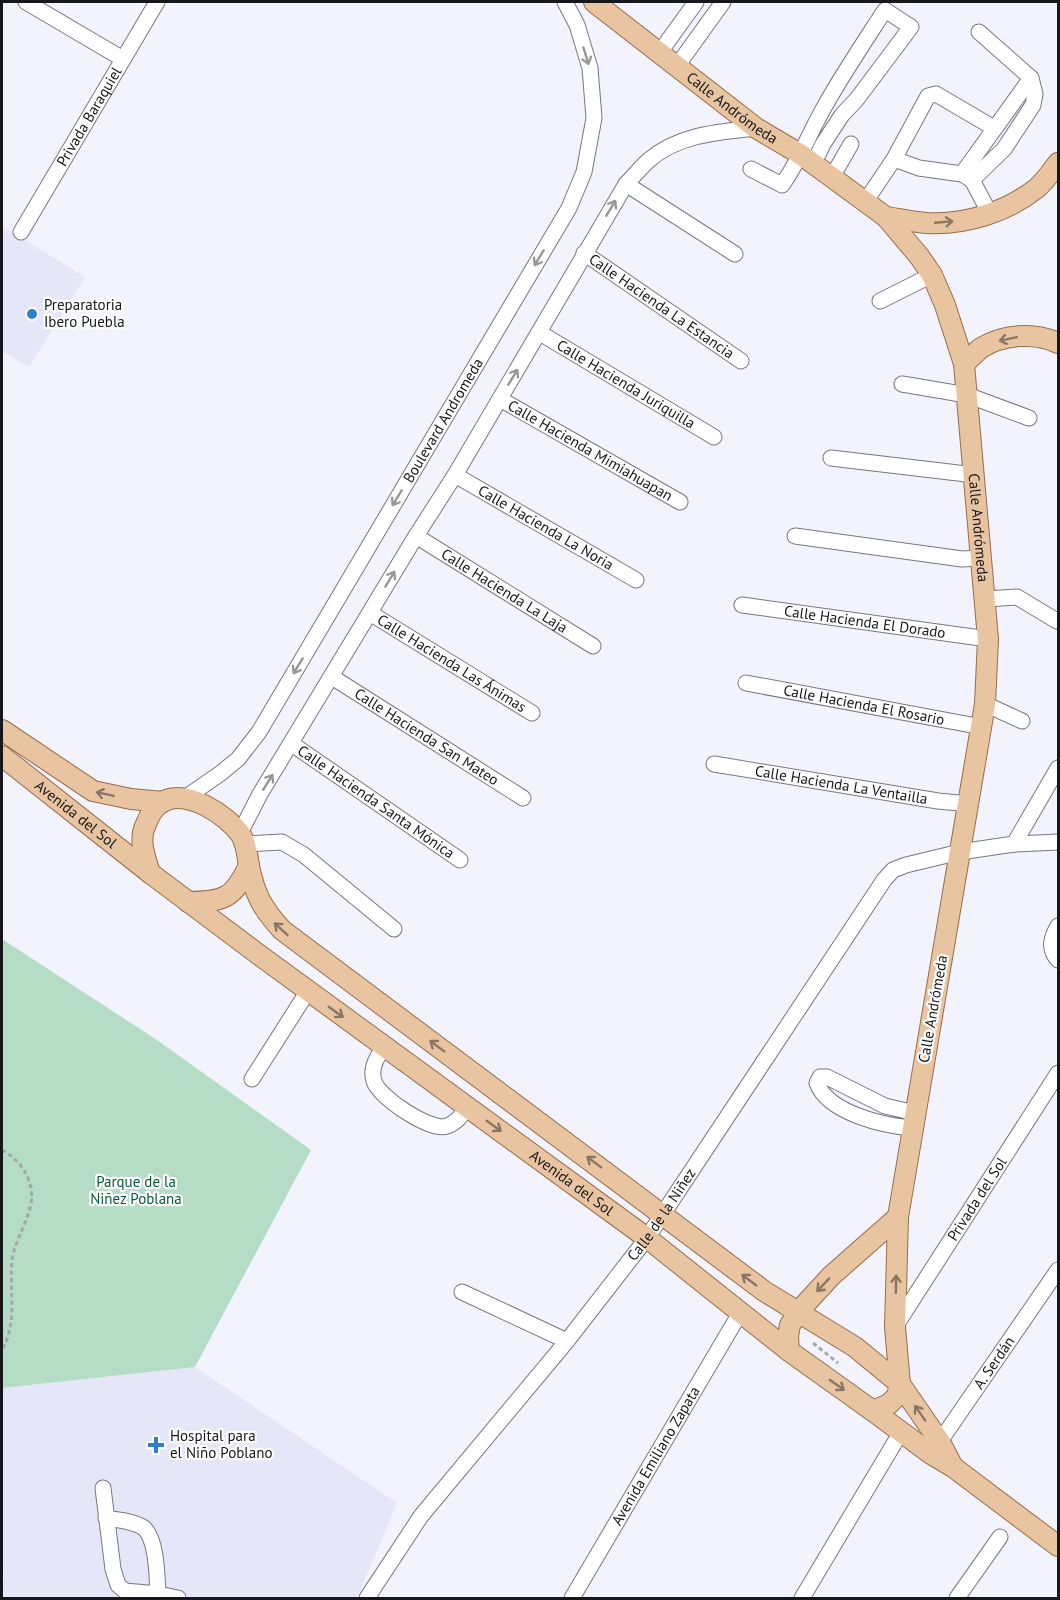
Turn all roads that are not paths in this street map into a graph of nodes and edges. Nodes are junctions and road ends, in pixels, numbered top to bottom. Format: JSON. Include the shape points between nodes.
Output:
{"nodes":[{"id":1,"x":26,"y":2,"type":"edge"},
{"id":2,"x":157,"y":2,"type":"edge"},
{"id":3,"x":565,"y":2,"type":"edge"},
{"id":4,"x":594,"y":2,"type":"edge"},
{"id":5,"x":696,"y":2,"type":"edge"},
{"id":6,"x":723,"y":2,"type":"edge"},
{"id":7,"x":979,"y":32,"type":"dead end"},
{"id":8,"x":660,"y":52,"type":"junction"},
{"id":9,"x":123,"y":59,"type":"junction"},
{"id":10,"x":677,"y":66,"type":"junction"},
{"id":11,"x":1031,"y":78,"type":"junction"},
{"id":12,"x":826,"y":103,"type":"junction"},
{"id":13,"x":842,"y":115,"type":"junction"},
{"id":14,"x":756,"y":128,"type":"junction"},
{"id":15,"x":994,"y":128,"type":"junction"},
{"id":16,"x":851,"y":144,"type":"dead end"},
{"id":17,"x":807,"y":159,"type":"junction"},
{"id":18,"x":894,"y":159,"type":"junction"},
{"id":19,"x":1059,"y":163,"type":"edge"},
{"id":20,"x":751,"y":169,"type":"dead end"},
{"id":21,"x":832,"y":177,"type":"junction"},
{"id":22,"x":967,"y":177,"type":"junction"},
{"id":23,"x":626,"y":184,"type":"junction"},
{"id":24,"x":864,"y":202,"type":"junction"},
{"id":25,"x":990,"y":214,"type":"junction"},
{"id":26,"x":886,"y":217,"type":"junction"},
{"id":27,"x":21,"y":232,"type":"dead end"},
{"id":28,"x":584,"y":253,"type":"junction"},
{"id":29,"x":735,"y":254,"type":"dead end"},
{"id":30,"x":932,"y":275,"type":"junction"},
{"id":31,"x":880,"y":301,"type":"dead end"},
{"id":32,"x":540,"y":333,"type":"junction"},
{"id":33,"x":1059,"y":343,"type":"edge"},
{"id":34,"x":741,"y":360,"type":"dead end"},
{"id":35,"x":964,"y":364,"type":"junction"},
{"id":36,"x":902,"y":384,"type":"dead end"},
{"id":37,"x":967,"y":395,"type":"junction"},
{"id":38,"x":500,"y":399,"type":"junction"},
{"id":39,"x":1029,"y":418,"type":"dead end"},
{"id":40,"x":714,"y":437,"type":"dead end"},
{"id":41,"x":831,"y":458,"type":"dead end"},
{"id":42,"x":455,"y":475,"type":"junction"},
{"id":43,"x":975,"y":475,"type":"junction"},
{"id":44,"x":681,"y":502,"type":"dead end"},
{"id":45,"x":416,"y":536,"type":"junction"},
{"id":46,"x":795,"y":536,"type":"dead end"},
{"id":47,"x":981,"y":558,"type":"junction"},
{"id":48,"x":636,"y":580,"type":"dead end"},
{"id":49,"x":986,"y":599,"type":"junction"},
{"id":50,"x":742,"y":605,"type":"dead end"},
{"id":51,"x":370,"y":613,"type":"junction"},
{"id":52,"x":1057,"y":621,"type":"dead end"},
{"id":53,"x":988,"y":639,"type":"junction"},
{"id":54,"x":593,"y":646,"type":"dead end"},
{"id":55,"x":332,"y":677,"type":"junction"},
{"id":56,"x":746,"y":683,"type":"dead end"},
{"id":57,"x":985,"y":704,"type":"junction"},
{"id":58,"x":532,"y":713,"type":"dead end"},
{"id":59,"x":1022,"y":721,"type":"dead end"},
{"id":60,"x":982,"y":727,"type":"junction"},
{"id":61,"x":2,"y":730,"type":"edge"},
{"id":62,"x":292,"y":744,"type":"junction"},
{"id":63,"x":2,"y":756,"type":"edge"},
{"id":64,"x":714,"y":764,"type":"dead end"},
{"id":65,"x":1059,"y":768,"type":"edge"},
{"id":66,"x":185,"y":798,"type":"junction"},
{"id":67,"x":524,"y":798,"type":"dead end"},
{"id":68,"x":163,"y":802,"type":"junction"},
{"id":69,"x":969,"y":804,"type":"junction"},
{"id":70,"x":243,"y":839,"type":"junction"},
{"id":71,"x":1059,"y":842,"type":"edge"},
{"id":72,"x":1014,"y":844,"type":"junction"},
{"id":73,"x":960,"y":852,"type":"junction"},
{"id":74,"x":460,"y":860,"type":"dead end"},
{"id":75,"x":249,"y":865,"type":"junction"},
{"id":76,"x":150,"y":873,"type":"junction"},
{"id":77,"x":188,"y":902,"type":"junction"},
{"id":78,"x":1059,"y":926,"type":"edge"},
{"id":79,"x":394,"y":929,"type":"dead end"},
{"id":80,"x":1059,"y":960,"type":"edge"},
{"id":81,"x":308,"y":991,"type":"junction"},
{"id":82,"x":384,"y":1047,"type":"junction"},
{"id":83,"x":1059,"y":1073,"type":"edge"},
{"id":84,"x":252,"y":1079,"type":"dead end"},
{"id":85,"x":885,"y":1106,"type":"junction"},
{"id":86,"x":468,"y":1107,"type":"junction"},
{"id":87,"x":914,"y":1121,"type":"junction"},
{"id":88,"x":882,"y":1124,"type":"junction"},
{"id":89,"x":663,"y":1213,"type":"junction"},
{"id":90,"x":898,"y":1217,"type":"junction"},
{"id":91,"x":647,"y":1238,"type":"junction"},
{"id":92,"x":1059,"y":1270,"type":"edge"},
{"id":93,"x":462,"y":1292,"type":"dead end"},
{"id":94,"x":798,"y":1312,"type":"junction"},
{"id":95,"x":740,"y":1313,"type":"junction"},
{"id":96,"x":895,"y":1327,"type":"junction"},
{"id":97,"x":567,"y":1341,"type":"junction"},
{"id":98,"x":789,"y":1351,"type":"junction"},
{"id":99,"x":900,"y":1384,"type":"junction"},
{"id":100,"x":873,"y":1411,"type":"junction"},
{"id":101,"x":901,"y":1432,"type":"junction"},
{"id":102,"x":935,"y":1448,"type":"junction"},
{"id":103,"x":103,"y":1488,"type":"dead end"},
{"id":104,"x":106,"y":1518,"type":"junction"},
{"id":105,"x":1000,"y":1537,"type":"dead end"},
{"id":106,"x":1059,"y":1546,"type":"edge"},
{"id":107,"x":158,"y":1594,"type":"junction"},
{"id":108,"x":178,"y":1599,"type":"edge"},
{"id":109,"x":367,"y":1599,"type":"edge"},
{"id":110,"x":572,"y":1599,"type":"edge"},
{"id":111,"x":802,"y":1599,"type":"edge"},
{"id":112,"x":957,"y":1599,"type":"edge"}],
"edges":[{"from":1,"to":9,"type":"street"},
{"from":2,"to":9,"type":"street","name":"Privada Baraquiel"},
{"from":3,"to":66,"type":"street","name":"Boulevard Andromeda","one_way":true,"via":[[577,25],[590,68],[594,118],[584,172],[569,208],[260,732],[237,759]]},
{"from":4,"to":8,"type":"main road","name":"Calle Andrómeda"},
{"from":5,"to":8,"type":"street"},
{"from":6,"to":10,"type":"street"},
{"from":7,"to":11,"type":"street"},
{"from":8,"to":10,"type":"main road","name":"Calle Andrómeda"},
{"from":9,"to":27,"type":"street","name":"Privada Baraquiel"},
{"from":10,"to":14,"type":"main road","name":"Calle Andrómeda"},
{"from":11,"to":15,"type":"street"},
{"from":11,"to":22,"type":"street","via":[[1033,105],[1004,149]]},
{"from":12,"to":13,"type":"street"},
{"from":12,"to":13,"type":"street","via":[[885,10],[911,27]]},
{"from":12,"to":17,"type":"street"},
{"from":13,"to":17,"type":"street","via":[[823,144]]},
{"from":14,"to":17,"type":"main road","name":"Calle Andrómeda"},
{"from":14,"to":23,"type":"street","via":[[701,134],[674,144],[651,159]]},
{"from":15,"to":18,"type":"street","via":[[932,94]]},
{"from":15,"to":22,"type":"street"},
{"from":16,"to":21,"type":"street"},
{"from":17,"to":20,"type":"street","via":[[796,166],[782,185]]},
{"from":17,"to":21,"type":"main road","name":"Calle Andrómeda"},
{"from":18,"to":22,"type":"street"},
{"from":18,"to":24,"type":"street"},
{"from":19,"to":25,"type":"main road","via":[[1038,187]]},
{"from":21,"to":24,"type":"main road","name":"Calle Andrómeda"},
{"from":22,"to":25,"type":"street"},
{"from":28,"to":23,"type":"street","one_way":true},
{"from":23,"to":29,"type":"street"},
{"from":24,"to":26,"type":"main road","name":"Calle Andrómeda"},
{"from":26,"to":25,"type":"main road","one_way":true,"via":[[929,223]]},
{"from":26,"to":30,"type":"main road","name":"Calle Andrómeda"},
{"from":28,"to":32,"type":"street"},
{"from":28,"to":34,"type":"street","name":"Calle Hacienda La Estancia"},
{"from":30,"to":31,"type":"street"},
{"from":30,"to":35,"type":"main road","name":"Calle Andrómeda"},
{"from":38,"to":32,"type":"street","one_way":true},
{"from":32,"to":40,"type":"street","name":"Calle Hacienda Juriquilla"},
{"from":33,"to":35,"type":"main road","one_way":true,"via":[[1028,335],[1004,339],[982,348]]},
{"from":35,"to":37,"type":"main road","name":"Calle Andrómeda"},
{"from":36,"to":37,"type":"street"},
{"from":37,"to":39,"type":"street"},
{"from":37,"to":43,"type":"main road","name":"Calle Andrómeda"},
{"from":38,"to":42,"type":"street"},
{"from":38,"to":44,"type":"street","name":"Calle Hacienda Mimiahuapan"},
{"from":41,"to":43,"type":"street"},
{"from":42,"to":45,"type":"street"},
{"from":42,"to":48,"type":"street","name":"Calle Hacienda La Noria"},
{"from":43,"to":47,"type":"main road","name":"Calle Andrómeda"},
{"from":51,"to":45,"type":"street","one_way":true},
{"from":45,"to":54,"type":"street","name":"Calle Hacienda La Laja"},
{"from":46,"to":47,"type":"street","via":[[962,559]]},
{"from":47,"to":49,"type":"main road","name":"Calle Andrómeda"},
{"from":49,"to":52,"type":"street","via":[[1017,597]]},
{"from":49,"to":53,"type":"main road","name":"Calle Andrómeda"},
{"from":50,"to":53,"type":"street","name":"Calle Hacienda El Dorado"},
{"from":51,"to":55,"type":"street"},
{"from":51,"to":58,"type":"street","name":"Calle Hacienda Las Ánimas"},
{"from":53,"to":57,"type":"main road","name":"Calle Andrómeda"},
{"from":55,"to":62,"type":"street"},
{"from":55,"to":67,"type":"street","name":"Calle Hacienda San Mateo"},
{"from":56,"to":60,"type":"street","name":"Calle Hacienda El Rosario"},
{"from":57,"to":59,"type":"street"},
{"from":57,"to":60,"type":"main road","name":"Calle Andrómeda"},
{"from":60,"to":69,"type":"main road","name":"Calle Andrómeda"},
{"from":68,"to":61,"type":"main road","name":"Avenida del Sol","one_way":true,"via":[[93,791]]},
{"from":70,"to":62,"type":"street","one_way":true,"via":[[260,794]]},
{"from":62,"to":74,"type":"street","name":"Calle Hacienda Santa Mónica"},
{"from":63,"to":76,"type":"main road","name":"Avenida del Sol"},
{"from":64,"to":69,"type":"street","name":"Calle Hacienda La Ventailla"},
{"from":65,"to":72,"type":"street"},
{"from":66,"to":68,"type":"main road"},
{"from":66,"to":70,"type":"main road","via":[[209,806]]},
{"from":68,"to":76,"type":"main road","via":[[151,813],[142,831]]},
{"from":69,"to":73,"type":"main road","name":"Calle Andrómeda"},
{"from":70,"to":75,"type":"main road"},
{"from":70,"to":79,"type":"street","via":[[282,842],[304,855]]},
{"from":71,"to":72,"type":"street","name":"Calle de la Niñez"},
{"from":72,"to":73,"type":"street","name":"Calle de la Niñez"},
{"from":73,"to":87,"type":"main road","name":"Calle Andrómeda"},
{"from":73,"to":89,"type":"street","name":"Calle de la Niñez","via":[[899,867],[884,880]]},
{"from":75,"to":77,"type":"main road","via":[[240,886],[225,898]]},
{"from":89,"to":75,"type":"main road","name":"Avenida del Sol","one_way":true,"via":[[282,930],[264,910]]},
{"from":76,"to":77,"type":"main road"},
{"from":77,"to":81,"type":"main road","name":"Avenida del Sol"},
{"from":78,"to":80,"type":"street","via":[[1052,942],[1052,952]]},
{"from":81,"to":82,"type":"main road","name":"Avenida del Sol","one_way":true},
{"from":81,"to":84,"type":"street"},
{"from":82,"to":86,"type":"main road","name":"Avenida del Sol"},
{"from":82,"to":86,"type":"street","via":[[373,1072],[379,1092],[436,1127],[446,1127],[458,1120]]},
{"from":83,"to":96,"type":"street","name":"Privada del Sol"},
{"from":85,"to":87,"type":"street"},
{"from":85,"to":88,"type":"street"},
{"from":85,"to":88,"type":"street","via":[[827,1077],[820,1077],[817,1083],[827,1097],[854,1115]]},
{"from":86,"to":91,"type":"main road","name":"Avenida del Sol","one_way":true},
{"from":87,"to":88,"type":"street"},
{"from":87,"to":90,"type":"main road","name":"Calle Andrómeda"},
{"from":89,"to":91,"type":"street","name":"Calle de la Niñez"},
{"from":94,"to":89,"type":"main road","name":"Avenida del Sol","one_way":true,"via":[[764,1291]]},
{"from":90,"to":94,"type":"main road","one_way":true,"via":[[831,1276]]},
{"from":96,"to":90,"type":"main road","name":"Calle Andrómeda","one_way":true},
{"from":91,"to":95,"type":"main road","name":"Avenida del Sol"},
{"from":91,"to":97,"type":"street","name":"Calle de la Niñez"},
{"from":92,"to":102,"type":"street","name":"A. Serdán"},
{"from":93,"to":97,"type":"street"},
{"from":94,"to":98,"type":"main road","via":[[790,1325]]},
{"from":94,"to":99,"type":"main road","name":"Avenida del Sol","via":[[855,1347]]},
{"from":95,"to":98,"type":"main road","name":"Avenida del Sol"},
{"from":95,"to":110,"type":"street","name":"Avenida Emiliano Zapata"},
{"from":96,"to":99,"type":"main road","name":"Calle Andrómeda"},
{"from":97,"to":109,"type":"street","name":"Calle de la Niñez","via":[[421,1516]]},
{"from":98,"to":100,"type":"main road","name":"Avenida del Sol","one_way":true},
{"from":99,"to":100,"type":"main road","via":[[897,1396],[889,1404]]},
{"from":102,"to":99,"type":"main road","name":"Avenida del Sol","one_way":true},
{"from":100,"to":101,"type":"main road","name":"Avenida del Sol"},
{"from":101,"to":102,"type":"main road","name":"Avenida del Sol"},
{"from":101,"to":111,"type":"street"},
{"from":102,"to":106,"type":"main road","name":"Avenida del Sol","via":[[953,1467]]},
{"from":103,"to":104,"type":"street"},
{"from":104,"to":107,"type":"street","via":[[144,1529],[154,1547]]},
{"from":104,"to":107,"type":"street","via":[[118,1585],[124,1591]]},
{"from":105,"to":112,"type":"street"},
{"from":107,"to":108,"type":"street"}]}
